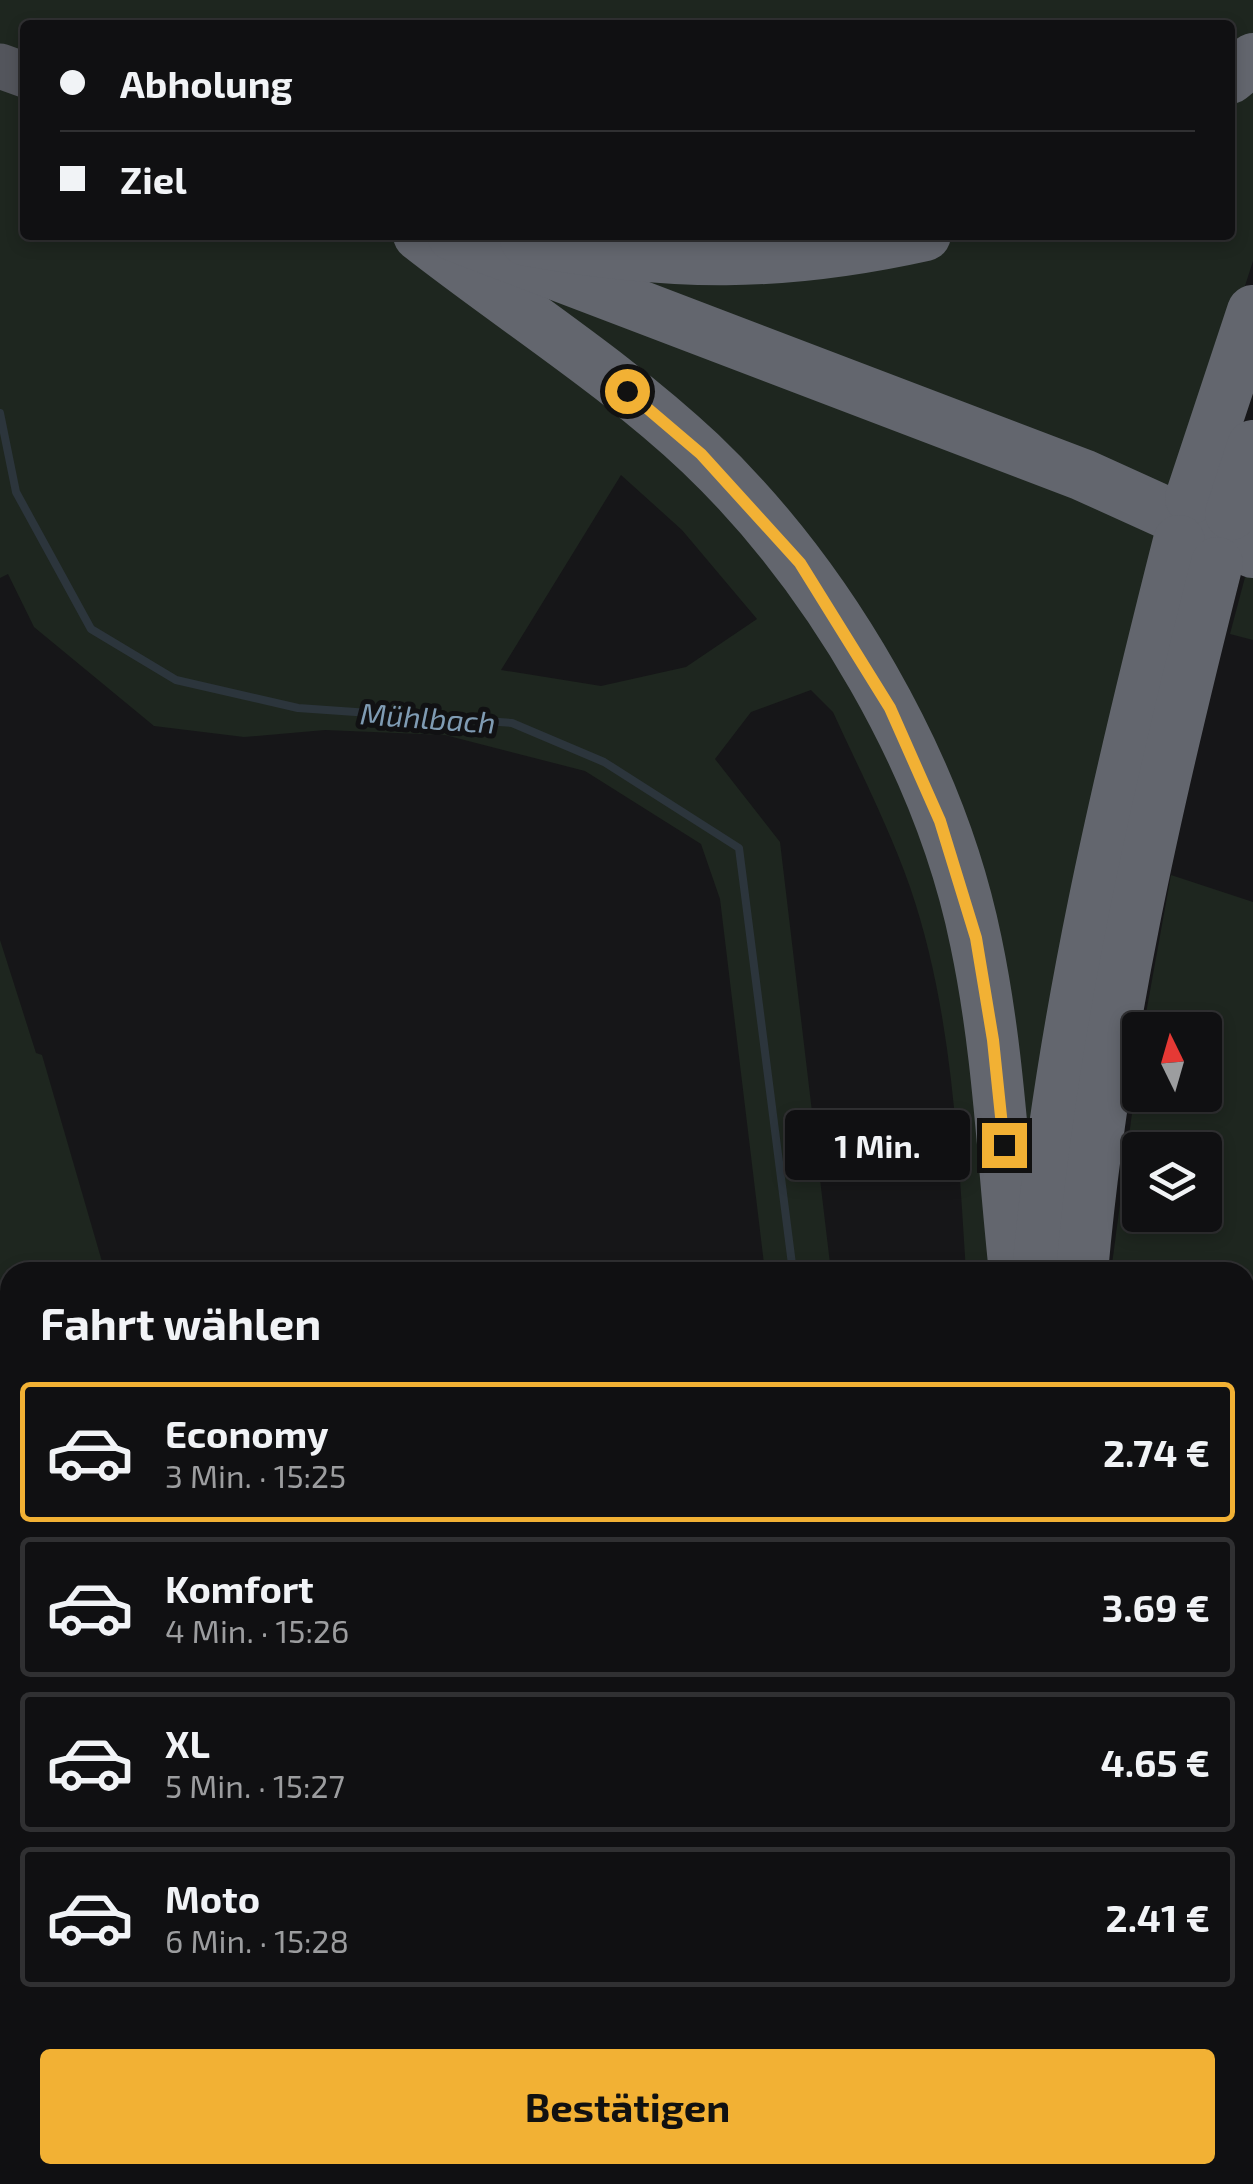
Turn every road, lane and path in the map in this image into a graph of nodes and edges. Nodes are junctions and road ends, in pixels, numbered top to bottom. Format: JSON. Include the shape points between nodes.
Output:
{"nodes":[{"id":1,"x":426,"y":240,"type":"edge"},
{"id":2,"x":466,"y":240,"type":"edge"},
{"id":3,"x":530,"y":240,"type":"edge"},
{"id":4,"x":900,"y":240,"type":"edge"},
{"id":5,"x":1253,"y":311,"type":"edge"},
{"id":6,"x":1253,"y":446,"type":"edge"},
{"id":7,"x":1214,"y":534,"type":"edge"},
{"id":8,"x":1014,"y":1262,"type":"edge"},
{"id":9,"x":1039,"y":1262,"type":"edge"},
{"id":10,"x":1086,"y":1262,"type":"edge"}],
"edges":[{"from":1,"to":8,"type":"highway","via":[[602,370],[701,454],[800,563],[890,708],[940,821],[976,938]]},
{"from":2,"to":7,"type":"highway","via":[[1083,475]]},
{"from":3,"to":4,"type":"highway","via":[[700,262],[814,257]]},
{"from":5,"to":7,"type":"highway"},
{"from":6,"to":7,"type":"highway"},
{"from":7,"to":9,"type":"highway","via":[[1087,940]]},
{"from":7,"to":10,"type":"highway","via":[[1111,1054]]}]}
